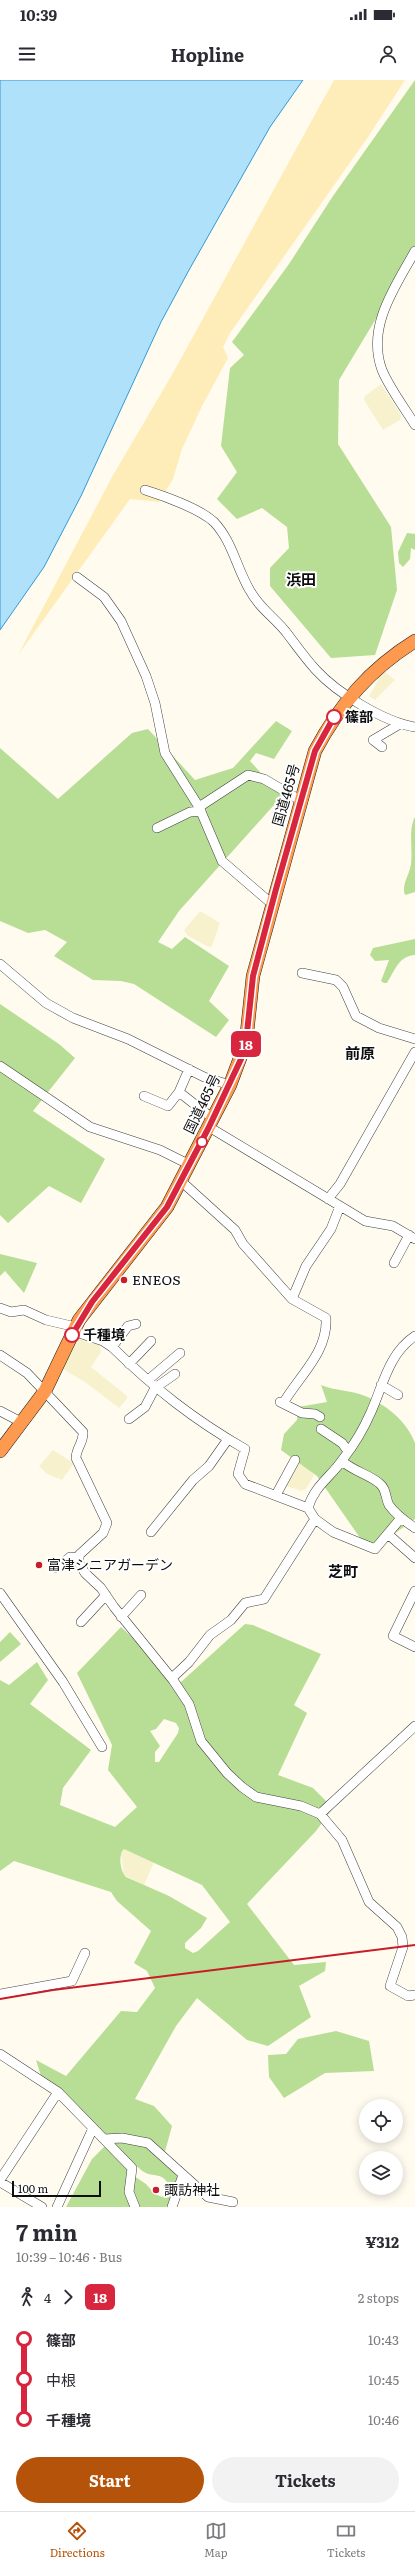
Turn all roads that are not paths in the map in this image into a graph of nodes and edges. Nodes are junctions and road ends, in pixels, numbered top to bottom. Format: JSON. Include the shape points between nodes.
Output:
{"nodes":[{"id":1,"x":415,"y":251,"type":"edge"},
{"id":2,"x":415,"y":425,"type":"edge"},
{"id":3,"x":145,"y":490,"type":"dead end"},
{"id":4,"x":77,"y":577,"type":"dead end"},
{"id":5,"x":415,"y":641,"type":"edge"},
{"id":6,"x":350,"y":695,"type":"junction"},
{"id":7,"x":400,"y":724,"type":"junction"},
{"id":8,"x":415,"y":727,"type":"edge"},
{"id":9,"x":382,"y":747,"type":"dead end"},
{"id":10,"x":300,"y":800,"type":"junction"},
{"id":11,"x":200,"y":809,"type":"junction"},
{"id":12,"x":157,"y":828,"type":"dead end"},
{"id":13,"x":272,"y":904,"type":"junction"},
{"id":14,"x":0,"y":964,"type":"edge"},
{"id":15,"x":302,"y":973,"type":"dead end"},
{"id":16,"x":415,"y":1039,"type":"edge"},
{"id":17,"x":415,"y":1052,"type":"edge"},
{"id":18,"x":0,"y":1066,"type":"edge"},
{"id":19,"x":189,"y":1069,"type":"junction"},
{"id":20,"x":230,"y":1085,"type":"junction"},
{"id":21,"x":179,"y":1092,"type":"junction"},
{"id":22,"x":144,"y":1096,"type":"dead end"},
{"id":23,"x":208,"y":1121,"type":"junction"},
{"id":24,"x":190,"y":1165,"type":"junction"},
{"id":25,"x":181,"y":1182,"type":"junction"},
{"id":26,"x":328,"y":1199,"type":"junction"},
{"id":27,"x":340,"y":1206,"type":"junction"},
{"id":28,"x":412,"y":1237,"type":"edge"},
{"id":29,"x":394,"y":1263,"type":"dead end"},
{"id":30,"x":292,"y":1298,"type":"junction"},
{"id":31,"x":0,"y":1308,"type":"edge"},
{"id":32,"x":136,"y":1324,"type":"dead end"},
{"id":33,"x":74,"y":1329,"type":"junction"},
{"id":34,"x":415,"y":1336,"type":"edge"},
{"id":35,"x":151,"y":1341,"type":"dead end"},
{"id":36,"x":112,"y":1347,"type":"junction"},
{"id":37,"x":180,"y":1353,"type":"dead end"},
{"id":38,"x":0,"y":1355,"type":"edge"},
{"id":39,"x":129,"y":1364,"type":"junction"},
{"id":40,"x":175,"y":1374,"type":"dead end"},
{"id":41,"x":148,"y":1380,"type":"junction"},
{"id":42,"x":382,"y":1385,"type":"junction"},
{"id":43,"x":155,"y":1388,"type":"junction"},
{"id":44,"x":45,"y":1391,"type":"junction"},
{"id":45,"x":398,"y":1395,"type":"dead end"},
{"id":46,"x":0,"y":1411,"type":"edge"},
{"id":47,"x":320,"y":1417,"type":"dead end"},
{"id":48,"x":129,"y":1419,"type":"dead end"},
{"id":49,"x":21,"y":1422,"type":"junction"},
{"id":50,"x":321,"y":1429,"type":"dead end"},
{"id":51,"x":228,"y":1439,"type":"junction"},
{"id":52,"x":2,"y":1446,"type":"edge"},
{"id":53,"x":348,"y":1451,"type":"junction"},
{"id":54,"x":295,"y":1460,"type":"dead end"},
{"id":55,"x":342,"y":1461,"type":"junction"},
{"id":56,"x":276,"y":1494,"type":"junction"},
{"id":57,"x":308,"y":1508,"type":"junction"},
{"id":58,"x":401,"y":1518,"type":"junction"},
{"id":59,"x":315,"y":1519,"type":"junction"},
{"id":60,"x":415,"y":1528,"type":"edge"},
{"id":61,"x":150,"y":1532,"type":"dead end"},
{"id":62,"x":389,"y":1535,"type":"junction"},
{"id":63,"x":79,"y":1558,"type":"junction"},
{"id":64,"x":415,"y":1558,"type":"edge"},
{"id":65,"x":57,"y":1568,"type":"dead end"},
{"id":66,"x":0,"y":1594,"type":"edge"},
{"id":67,"x":106,"y":1594,"type":"junction"},
{"id":68,"x":141,"y":1595,"type":"dead end"},
{"id":69,"x":414,"y":1596,"type":"edge"},
{"id":70,"x":122,"y":1617,"type":"junction"},
{"id":71,"x":81,"y":1622,"type":"dead end"},
{"id":72,"x":415,"y":1647,"type":"edge"},
{"id":73,"x":172,"y":1678,"type":"junction"},
{"id":74,"x":415,"y":1726,"type":"edge"},
{"id":75,"x":102,"y":1747,"type":"dead end"},
{"id":76,"x":320,"y":1814,"type":"junction"},
{"id":77,"x":86,"y":1953,"type":"dead end"},
{"id":78,"x":0,"y":1994,"type":"edge"},
{"id":79,"x":415,"y":1995,"type":"edge"},
{"id":80,"x":0,"y":2054,"type":"edge"},
{"id":81,"x":58,"y":2092,"type":"junction"},
{"id":82,"x":93,"y":2128,"type":"junction"},
{"id":83,"x":104,"y":2139,"type":"junction"},
{"id":84,"x":183,"y":2176,"type":"junction"},
{"id":85,"x":0,"y":2181,"type":"edge"},
{"id":86,"x":233,"y":2202,"type":"dead end"},
{"id":87,"x":42,"y":2207,"type":"edge"},
{"id":88,"x":56,"y":2207,"type":"edge"},
{"id":89,"x":135,"y":2207,"type":"edge"},
{"id":90,"x":172,"y":2207,"type":"edge"}],
"edges":[{"from":1,"to":2,"type":"street","via":[[380,317],[377,339],[382,371]]},
{"from":3,"to":6,"type":"street","via":[[179,502],[213,521],[226,536],[248,588],[266,614],[286,631],[317,671],[335,688]]},
{"from":4,"to":11,"type":"street","via":[[104,598],[121,621],[146,676],[155,703],[165,753]]},
{"from":5,"to":6,"type":"highway","name":"国道465号","via":[[389,657]]},
{"from":6,"to":7,"type":"street"},
{"from":6,"to":10,"type":"highway","name":"国道465号","via":[[328,726],[315,751]]},
{"from":7,"to":8,"type":"street"},
{"from":7,"to":9,"type":"street","via":[[373,740]]},
{"from":10,"to":11,"type":"street","via":[[264,779],[248,775]]},
{"from":10,"to":13,"type":"highway","name":"国道465号"},
{"from":11,"to":12,"type":"street"},
{"from":11,"to":13,"type":"street","via":[[222,861]]},
{"from":13,"to":20,"type":"highway","name":"国道465号","via":[[253,976],[246,1042]]},
{"from":14,"to":19,"type":"street","via":[[46,1003],[73,1018],[128,1039]]},
{"from":15,"to":16,"type":"street","via":[[336,980],[343,987],[356,1016],[378,1028]]},
{"from":17,"to":26,"type":"street","via":[[340,1184]]},
{"from":18,"to":24,"type":"street","via":[[90,1127],[160,1150]]},
{"from":19,"to":20,"type":"street"},
{"from":19,"to":21,"type":"street"},
{"from":20,"to":23,"type":"highway","name":"国道465号"},
{"from":21,"to":22,"type":"street","via":[[166,1106]]},
{"from":21,"to":23,"type":"street"},
{"from":23,"to":24,"type":"highway","name":"国道465号"},
{"from":23,"to":26,"type":"street"},
{"from":24,"to":25,"type":"highway","name":"国道465号"},
{"from":25,"to":30,"type":"street","via":[[235,1230],[243,1244]]},
{"from":25,"to":33,"type":"highway","name":"国道465号","via":[[167,1207]]},
{"from":26,"to":27,"type":"street"},
{"from":27,"to":28,"type":"street","via":[[365,1221],[393,1226]]},
{"from":27,"to":30,"type":"street","via":[[331,1229],[306,1266]]},
{"from":28,"to":29,"type":"street"},
{"from":30,"to":47,"type":"street","via":[[320,1313],[326,1318],[326,1324],[324,1338],[314,1360],[282,1402],[302,1413]]},
{"from":31,"to":33,"type":"street","via":[[11,1312],[24,1310]]},
{"from":32,"to":36,"type":"street","via":[[128,1326]]},
{"from":33,"to":36,"type":"street"},
{"from":33,"to":44,"type":"highway","name":"国道465号"},
{"from":34,"to":42,"type":"street","via":[[401,1348]]},
{"from":35,"to":39,"type":"street"},
{"from":36,"to":39,"type":"street"},
{"from":37,"to":41,"type":"street"},
{"from":38,"to":44,"type":"street","via":[[26,1373]]},
{"from":39,"to":41,"type":"street"},
{"from":40,"to":43,"type":"street"},
{"from":41,"to":43,"type":"street"},
{"from":42,"to":45,"type":"street"},
{"from":42,"to":53,"type":"street","via":[[368,1419]]},
{"from":43,"to":48,"type":"street","via":[[145,1407]]},
{"from":43,"to":51,"type":"street","via":[[207,1427]]},
{"from":44,"to":49,"type":"highway","name":"国道465号"},
{"from":44,"to":63,"type":"street","via":[[83,1432],[76,1458],[107,1523],[106,1530],[82,1551]]},
{"from":46,"to":49,"type":"street"},
{"from":49,"to":52,"type":"highway","name":"国道465号"},
{"from":50,"to":53,"type":"street","via":[[342,1443]]},
{"from":51,"to":56,"type":"street","via":[[245,1449],[238,1468],[240,1480]]},
{"from":51,"to":61,"type":"street","via":[[209,1466],[193,1480]]},
{"from":53,"to":55,"type":"street"},
{"from":54,"to":56,"type":"street"},
{"from":55,"to":57,"type":"street","via":[[316,1490]]},
{"from":55,"to":58,"type":"street","via":[[350,1468],[379,1482],[390,1505]]},
{"from":56,"to":57,"type":"street"},
{"from":57,"to":59,"type":"street"},
{"from":58,"to":60,"type":"street"},
{"from":58,"to":62,"type":"street"},
{"from":59,"to":62,"type":"street","via":[[333,1532],[375,1549]]},
{"from":59,"to":73,"type":"street","via":[[264,1599],[245,1603],[231,1620],[210,1635],[189,1662]]},
{"from":62,"to":64,"type":"street"},
{"from":63,"to":65,"type":"street","via":[[70,1557]]},
{"from":63,"to":67,"type":"street","via":[[85,1574]]},
{"from":66,"to":75,"type":"street","via":[[63,1682]]},
{"from":67,"to":70,"type":"street"},
{"from":67,"to":71,"type":"street"},
{"from":68,"to":70,"type":"street"},
{"from":69,"to":72,"type":"street","via":[[393,1636]]},
{"from":70,"to":73,"type":"street"},
{"from":73,"to":76,"type":"street","via":[[189,1704],[201,1741],[242,1787],[256,1797],[301,1806]]},
{"from":74,"to":76,"type":"street"},
{"from":76,"to":79,"type":"street","via":[[342,1840],[369,1902],[397,1927],[402,1937],[403,1947],[390,1986],[408,1996]]},
{"from":77,"to":78,"type":"street","via":[[72,1981]]},
{"from":80,"to":81,"type":"street"},
{"from":81,"to":82,"type":"street"},
{"from":81,"to":85,"type":"street"},
{"from":82,"to":83,"type":"street"},
{"from":82,"to":88,"type":"street"},
{"from":83,"to":84,"type":"street","via":[[122,2138],[148,2143],[160,2151]]},
{"from":83,"to":89,"type":"street","via":[[132,2168],[128,2192]]},
{"from":84,"to":86,"type":"street","via":[[212,2199]]},
{"from":84,"to":90,"type":"street"},
{"from":85,"to":87,"type":"street"}]}
